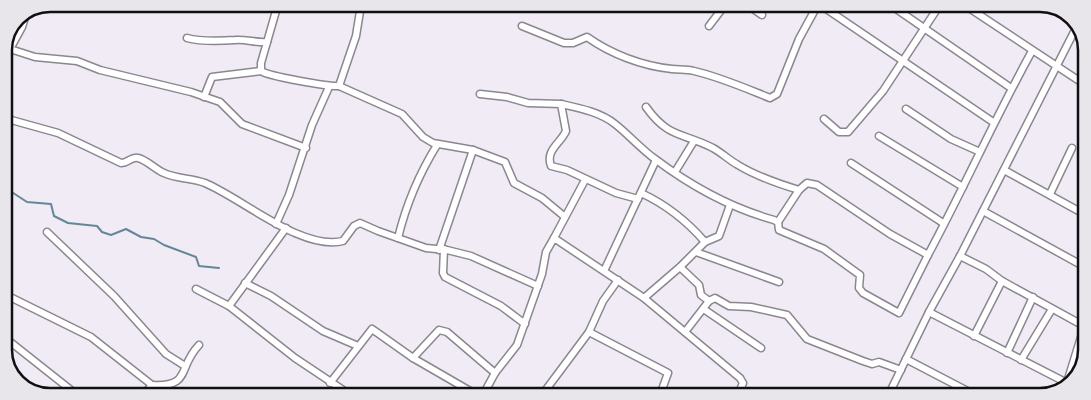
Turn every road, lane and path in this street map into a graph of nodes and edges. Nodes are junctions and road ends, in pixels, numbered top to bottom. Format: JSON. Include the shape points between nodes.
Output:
{"nodes":[{"id":1,"x":276,"y":12,"type":"edge"},
{"id":2,"x":360,"y":12,"type":"edge"},
{"id":3,"x":720,"y":12,"type":"edge"},
{"id":4,"x":757,"y":12,"type":"edge"},
{"id":5,"x":814,"y":12,"type":"edge"},
{"id":6,"x":831,"y":12,"type":"edge"},
{"id":7,"x":901,"y":12,"type":"edge"},
{"id":8,"x":935,"y":12,"type":"edge"},
{"id":9,"x":975,"y":12,"type":"edge"},
{"id":10,"x":762,"y":15,"type":"dead end"},
{"id":11,"x":23,"y":23,"type":"edge"},
{"id":12,"x":522,"y":26,"type":"dead end"},
{"id":13,"x":710,"y":26,"type":"dead end"},
{"id":14,"x":924,"y":28,"type":"junction"},
{"id":15,"x":1074,"y":32,"type":"edge"},
{"id":16,"x":187,"y":38,"type":"dead end"},
{"id":17,"x":267,"y":42,"type":"junction"},
{"id":18,"x":13,"y":45,"type":"edge"},
{"id":19,"x":12,"y":51,"type":"edge"},
{"id":20,"x":1032,"y":51,"type":"junction"},
{"id":21,"x":902,"y":59,"type":"junction"},
{"id":22,"x":1056,"y":65,"type":"junction"},
{"id":23,"x":262,"y":70,"type":"junction"},
{"id":24,"x":1078,"y":80,"type":"edge"},
{"id":25,"x":339,"y":86,"type":"junction"},
{"id":26,"x":329,"y":87,"type":"junction"},
{"id":27,"x":1011,"y":88,"type":"junction"},
{"id":28,"x":480,"y":94,"type":"dead end"},
{"id":29,"x":204,"y":97,"type":"junction"},
{"id":30,"x":561,"y":104,"type":"junction"},
{"id":31,"x":646,"y":107,"type":"dead end"},
{"id":32,"x":906,"y":109,"type":"dead end"},
{"id":33,"x":824,"y":119,"type":"dead end"},
{"id":34,"x":12,"y":120,"type":"edge"},
{"id":35,"x":993,"y":122,"type":"junction"},
{"id":36,"x":879,"y":136,"type":"dead end"},
{"id":37,"x":694,"y":141,"type":"junction"},
{"id":38,"x":437,"y":144,"type":"junction"},
{"id":39,"x":306,"y":148,"type":"junction"},
{"id":40,"x":1072,"y":148,"type":"dead end"},
{"id":41,"x":473,"y":150,"type":"junction"},
{"id":42,"x":980,"y":152,"type":"junction"},
{"id":43,"x":656,"y":160,"type":"junction"},
{"id":44,"x":851,"y":163,"type":"dead end"},
{"id":45,"x":1004,"y":170,"type":"junction"},
{"id":46,"x":675,"y":172,"type":"junction"},
{"id":47,"x":585,"y":180,"type":"junction"},
{"id":48,"x":963,"y":187,"type":"junction"},
{"id":49,"x":799,"y":190,"type":"junction"},
{"id":50,"x":1050,"y":194,"type":"junction"},
{"id":51,"x":640,"y":196,"type":"junction"},
{"id":52,"x":730,"y":205,"type":"junction"},
{"id":53,"x":1078,"y":210,"type":"edge"},
{"id":54,"x":983,"y":211,"type":"junction"},
{"id":55,"x":565,"y":217,"type":"junction"},
{"id":56,"x":778,"y":222,"type":"junction"},
{"id":57,"x":943,"y":223,"type":"junction"},
{"id":58,"x":276,"y":224,"type":"junction"},
{"id":59,"x":286,"y":228,"type":"junction"},
{"id":60,"x":47,"y":232,"type":"dead end"},
{"id":61,"x":398,"y":238,"type":"junction"},
{"id":62,"x":554,"y":238,"type":"junction"},
{"id":63,"x":705,"y":242,"type":"junction"},
{"id":64,"x":441,"y":250,"type":"junction"},
{"id":65,"x":696,"y":252,"type":"junction"},
{"id":66,"x":928,"y":255,"type":"junction"},
{"id":67,"x":960,"y":256,"type":"junction"},
{"id":68,"x":1078,"y":263,"type":"edge"},
{"id":69,"x":680,"y":267,"type":"junction"},
{"id":70,"x":604,"y":271,"type":"junction"},
{"id":71,"x":618,"y":280,"type":"junction"},
{"id":72,"x":1002,"y":281,"type":"junction"},
{"id":73,"x":778,"y":282,"type":"dead end"},
{"id":74,"x":244,"y":283,"type":"junction"},
{"id":75,"x":538,"y":286,"type":"junction"},
{"id":76,"x":196,"y":288,"type":"dead end"},
{"id":77,"x":1033,"y":297,"type":"junction"},
{"id":78,"x":13,"y":298,"type":"edge"},
{"id":79,"x":644,"y":298,"type":"junction"},
{"id":80,"x":709,"y":301,"type":"junction"},
{"id":81,"x":229,"y":306,"type":"junction"},
{"id":82,"x":1052,"y":309,"type":"junction"},
{"id":83,"x":704,"y":310,"type":"junction"},
{"id":84,"x":929,"y":312,"type":"junction"},
{"id":85,"x":1078,"y":322,"type":"edge"},
{"id":86,"x":525,"y":324,"type":"junction"},
{"id":87,"x":589,"y":332,"type":"junction"},
{"id":88,"x":685,"y":332,"type":"junction"},
{"id":89,"x":974,"y":336,"type":"junction"},
{"id":90,"x":13,"y":344,"type":"edge"},
{"id":91,"x":199,"y":345,"type":"dead end"},
{"id":92,"x":358,"y":346,"type":"junction"},
{"id":93,"x":1078,"y":347,"type":"edge"},
{"id":94,"x":761,"y":348,"type":"dead end"},
{"id":95,"x":1007,"y":353,"type":"junction"},
{"id":96,"x":413,"y":358,"type":"junction"},
{"id":97,"x":906,"y":359,"type":"junction"},
{"id":98,"x":1021,"y":360,"type":"junction"},
{"id":99,"x":185,"y":366,"type":"junction"},
{"id":100,"x":901,"y":370,"type":"junction"},
{"id":101,"x":495,"y":373,"type":"junction"},
{"id":102,"x":1070,"y":374,"type":"edge"},
{"id":103,"x":1060,"y":382,"type":"edge"},
{"id":104,"x":330,"y":383,"type":"junction"},
{"id":105,"x":152,"y":385,"type":"junction"},
{"id":106,"x":166,"y":386,"type":"joint"},
{"id":107,"x":68,"y":388,"type":"edge"},
{"id":108,"x":149,"y":388,"type":"edge"},
{"id":109,"x":339,"y":388,"type":"edge"},
{"id":110,"x":465,"y":388,"type":"edge"},
{"id":111,"x":487,"y":388,"type":"edge"},
{"id":112,"x":547,"y":388,"type":"edge"},
{"id":113,"x":663,"y":388,"type":"edge"},
{"id":114,"x":742,"y":388,"type":"edge"},
{"id":115,"x":892,"y":388,"type":"edge"},
{"id":116,"x":962,"y":388,"type":"edge"}],
"edges":[{"from":1,"to":17,"type":"street"},
{"from":2,"to":25,"type":"street","via":[[356,36]]},
{"from":3,"to":13,"type":"street"},
{"from":4,"to":10,"type":"street"},
{"from":5,"to":12,"type":"street","via":[[777,94],[770,98],[692,70],[670,69],[621,57],[586,37],[564,43]]},
{"from":6,"to":21,"type":"street"},
{"from":7,"to":14,"type":"street"},
{"from":8,"to":14,"type":"street"},
{"from":9,"to":20,"type":"street"},
{"from":11,"to":18,"type":"street"},
{"from":14,"to":21,"type":"street"},
{"from":14,"to":27,"type":"street"},
{"from":15,"to":22,"type":"street"},
{"from":16,"to":17,"type":"street"},
{"from":17,"to":23,"type":"street"},
{"from":19,"to":29,"type":"street","via":[[77,61]]},
{"from":20,"to":22,"type":"street"},
{"from":20,"to":27,"type":"street"},
{"from":21,"to":33,"type":"street","via":[[883,91],[848,132],[839,132]]},
{"from":21,"to":35,"type":"street"},
{"from":22,"to":24,"type":"street"},
{"from":22,"to":45,"type":"street"},
{"from":23,"to":26,"type":"street","via":[[276,77],[301,79]]},
{"from":23,"to":29,"type":"street","via":[[212,77]]},
{"from":25,"to":26,"type":"street"},
{"from":25,"to":38,"type":"street","via":[[402,114],[423,137]]},
{"from":26,"to":39,"type":"street"},
{"from":27,"to":35,"type":"street"},
{"from":28,"to":30,"type":"street","via":[[528,103]]},
{"from":29,"to":39,"type":"street","via":[[220,102],[242,124]]},
{"from":30,"to":43,"type":"street","via":[[595,113],[614,123]]},
{"from":30,"to":47,"type":"street","via":[[566,131],[551,151],[550,164]]},
{"from":31,"to":37,"type":"street","via":[[667,130]]},
{"from":32,"to":42,"type":"street","via":[[951,140]]},
{"from":34,"to":58,"type":"street","via":[[58,133],[121,163],[140,158],[165,174],[202,182],[226,192]]},
{"from":35,"to":42,"type":"street"},
{"from":36,"to":48,"type":"street"},
{"from":37,"to":46,"type":"street"},
{"from":37,"to":49,"type":"street","via":[[716,149],[743,168]]},
{"from":38,"to":41,"type":"street"},
{"from":38,"to":61,"type":"street","via":[[420,175]]},
{"from":39,"to":58,"type":"street"},
{"from":40,"to":50,"type":"street"},
{"from":41,"to":55,"type":"street","via":[[505,162],[514,183],[542,198]]},
{"from":41,"to":64,"type":"street"},
{"from":42,"to":48,"type":"street"},
{"from":43,"to":46,"type":"street"},
{"from":43,"to":51,"type":"street"},
{"from":44,"to":57,"type":"street"},
{"from":45,"to":50,"type":"street"},
{"from":45,"to":54,"type":"street"},
{"from":46,"to":52,"type":"street"},
{"from":47,"to":51,"type":"street","via":[[616,193]]},
{"from":47,"to":55,"type":"street"},
{"from":48,"to":57,"type":"street"},
{"from":49,"to":56,"type":"street"},
{"from":49,"to":66,"type":"street","via":[[807,183],[817,185],[890,234]]},
{"from":50,"to":53,"type":"street"},
{"from":51,"to":63,"type":"street","via":[[658,201],[684,219]]},
{"from":51,"to":70,"type":"street"},
{"from":52,"to":56,"type":"street"},
{"from":52,"to":63,"type":"street","via":[[722,232]]},
{"from":54,"to":67,"type":"street"},
{"from":54,"to":68,"type":"street"},
{"from":55,"to":62,"type":"street"},
{"from":56,"to":66,"type":"street","via":[[779,230],[824,249],[857,272],[863,292],[899,313]]},
{"from":57,"to":66,"type":"street"},
{"from":58,"to":59,"type":"street"},
{"from":59,"to":61,"type":"street","via":[[333,244],[343,241],[360,223]]},
{"from":59,"to":74,"type":"street"},
{"from":60,"to":99,"type":"street","via":[[114,296],[158,347]]},
{"from":61,"to":64,"type":"street"},
{"from":62,"to":70,"type":"street"},
{"from":62,"to":75,"type":"street","via":[[546,252]]},
{"from":63,"to":65,"type":"street"},
{"from":64,"to":75,"type":"street","via":[[471,256]]},
{"from":64,"to":86,"type":"street","via":[[445,277],[501,306]]},
{"from":65,"to":69,"type":"street"},
{"from":65,"to":73,"type":"street"},
{"from":67,"to":72,"type":"street"},
{"from":67,"to":84,"type":"street"},
{"from":69,"to":79,"type":"street"},
{"from":69,"to":80,"type":"street","via":[[699,285],[701,295]]},
{"from":70,"to":71,"type":"street"},
{"from":71,"to":79,"type":"street"},
{"from":71,"to":87,"type":"street","via":[[602,302]]},
{"from":72,"to":77,"type":"street"},
{"from":72,"to":89,"type":"street"},
{"from":74,"to":81,"type":"street"},
{"from":74,"to":92,"type":"street","via":[[271,296],[323,331]]},
{"from":75,"to":86,"type":"street"},
{"from":76,"to":81,"type":"street"},
{"from":77,"to":82,"type":"street"},
{"from":77,"to":95,"type":"street"},
{"from":78,"to":105,"type":"street","via":[[92,336]]},
{"from":79,"to":88,"type":"street"},
{"from":80,"to":83,"type":"street"},
{"from":80,"to":100,"type":"street","via":[[715,298],[729,306],[780,312],[793,319],[807,339],[872,364],[879,362]]},
{"from":81,"to":104,"type":"street"},
{"from":82,"to":85,"type":"street"},
{"from":82,"to":98,"type":"street"},
{"from":83,"to":88,"type":"street"},
{"from":83,"to":94,"type":"street"},
{"from":84,"to":89,"type":"street"},
{"from":84,"to":97,"type":"street"},
{"from":86,"to":101,"type":"street","via":[[517,345]]},
{"from":87,"to":112,"type":"street"},
{"from":87,"to":113,"type":"street","via":[[668,373]]},
{"from":88,"to":114,"type":"street","via":[[742,381]]},
{"from":89,"to":95,"type":"street"},
{"from":90,"to":107,"type":"street"},
{"from":91,"to":99,"type":"street"},
{"from":92,"to":96,"type":"street","via":[[372,329]]},
{"from":92,"to":104,"type":"street"},
{"from":93,"to":102,"type":"street"},
{"from":95,"to":98,"type":"street"},
{"from":96,"to":101,"type":"street","via":[[439,330],[447,332]]},
{"from":96,"to":110,"type":"street"},
{"from":97,"to":100,"type":"street"},
{"from":97,"to":116,"type":"street"},
{"from":98,"to":103,"type":"street"},
{"from":99,"to":106,"type":"street","via":[[180,378]]},
{"from":100,"to":115,"type":"street"},
{"from":101,"to":111,"type":"street"},
{"from":104,"to":109,"type":"street"},
{"from":105,"to":106,"type":"street"},
{"from":105,"to":108,"type":"street"}]}
